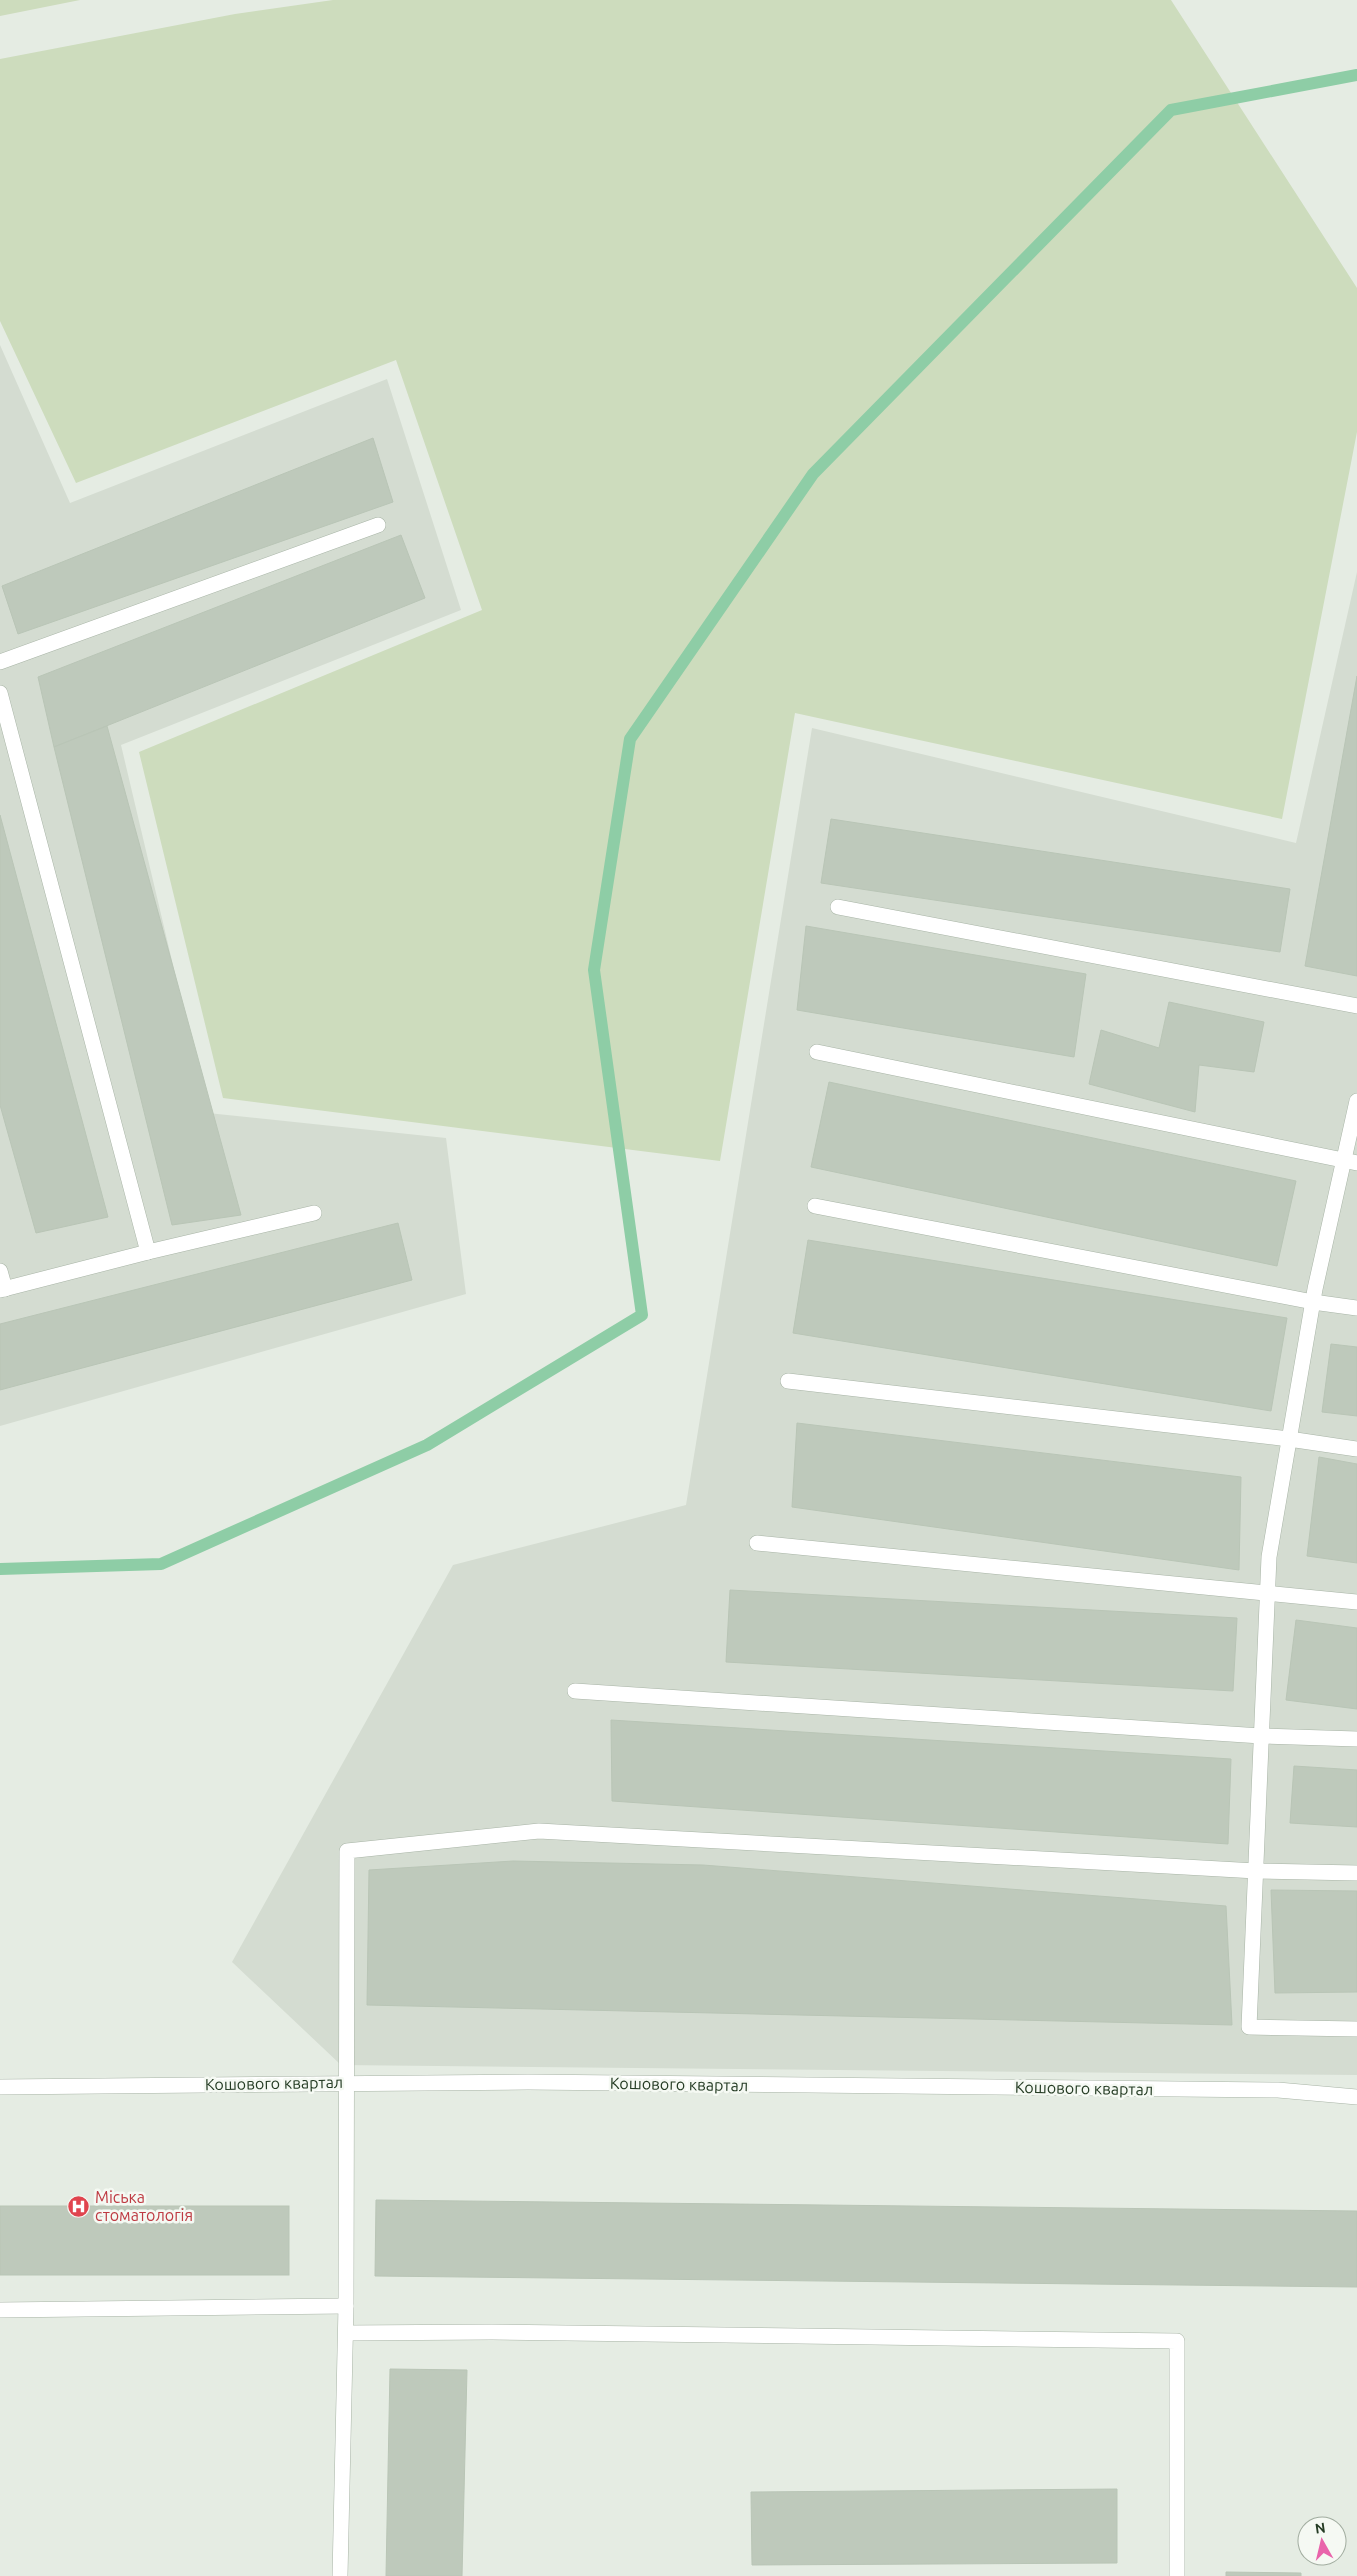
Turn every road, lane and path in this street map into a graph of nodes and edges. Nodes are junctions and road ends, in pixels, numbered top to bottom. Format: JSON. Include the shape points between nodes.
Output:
{"nodes":[{"id":1,"x":378,"y":525,"type":"dead end"},
{"id":2,"x":0,"y":662,"type":"edge"},
{"id":3,"x":0,"y":693,"type":"edge"},
{"id":4,"x":838,"y":907,"type":"dead end"},
{"id":5,"x":1357,"y":1006,"type":"edge"},
{"id":6,"x":817,"y":1052,"type":"dead end"},
{"id":7,"x":1357,"y":1101,"type":"edge"},
{"id":8,"x":1350,"y":1162,"type":"edge"},
{"id":9,"x":815,"y":1206,"type":"dead end"},
{"id":10,"x":314,"y":1213,"type":"dead end"},
{"id":11,"x":148,"y":1252,"type":"junction"},
{"id":12,"x":0,"y":1271,"type":"edge"},
{"id":13,"x":3,"y":1290,"type":"edge"},
{"id":14,"x":1313,"y":1302,"type":"junction"},
{"id":15,"x":1357,"y":1308,"type":"edge"},
{"id":16,"x":788,"y":1381,"type":"dead end"},
{"id":17,"x":1289,"y":1439,"type":"junction"},
{"id":18,"x":1357,"y":1450,"type":"edge"},
{"id":19,"x":757,"y":1543,"type":"dead end"},
{"id":20,"x":1267,"y":1594,"type":"junction"},
{"id":21,"x":1357,"y":1602,"type":"edge"},
{"id":22,"x":575,"y":1691,"type":"dead end"},
{"id":23,"x":1261,"y":1736,"type":"junction"},
{"id":24,"x":1357,"y":1739,"type":"edge"},
{"id":25,"x":1256,"y":1871,"type":"junction"},
{"id":26,"x":1357,"y":1873,"type":"edge"},
{"id":27,"x":1357,"y":2029,"type":"edge"},
{"id":28,"x":347,"y":2082,"type":"junction"},
{"id":29,"x":0,"y":2088,"type":"edge"},
{"id":30,"x":1357,"y":2097,"type":"edge"},
{"id":31,"x":346,"y":2306,"type":"junction"},
{"id":32,"x":0,"y":2310,"type":"edge"},
{"id":33,"x":346,"y":2333,"type":"junction"},
{"id":34,"x":340,"y":2576,"type":"edge"},
{"id":35,"x":1176,"y":2576,"type":"edge"}],
"edges":[{"from":1,"to":2,"type":"street"},
{"from":3,"to":11,"type":"street"},
{"from":4,"to":5,"type":"street"},
{"from":6,"to":8,"type":"street"},
{"from":7,"to":8,"type":"street"},
{"from":8,"to":14,"type":"street"},
{"from":9,"to":14,"type":"street"},
{"from":10,"to":11,"type":"street"},
{"from":11,"to":13,"type":"street"},
{"from":12,"to":13,"type":"street"},
{"from":14,"to":15,"type":"street"},
{"from":14,"to":17,"type":"street"},
{"from":16,"to":17,"type":"street"},
{"from":17,"to":18,"type":"street"},
{"from":17,"to":20,"type":"street","via":[[1269,1557]]},
{"from":19,"to":20,"type":"street"},
{"from":20,"to":21,"type":"street"},
{"from":20,"to":23,"type":"street"},
{"from":22,"to":23,"type":"street"},
{"from":23,"to":24,"type":"street"},
{"from":23,"to":25,"type":"street"},
{"from":25,"to":26,"type":"street"},
{"from":25,"to":27,"type":"street","via":[[1249,2027]]},
{"from":25,"to":28,"type":"street","via":[[539,1831],[347,1851]]},
{"from":28,"to":29,"type":"street","name":"Кошового квартал"},
{"from":28,"to":30,"type":"street","name":"Кошового квартал","via":[[1278,2090]]},
{"from":28,"to":31,"type":"street"},
{"from":31,"to":32,"type":"street"},
{"from":31,"to":33,"type":"street"},
{"from":33,"to":34,"type":"street"},
{"from":33,"to":35,"type":"street","via":[[1177,2341]]}]}
